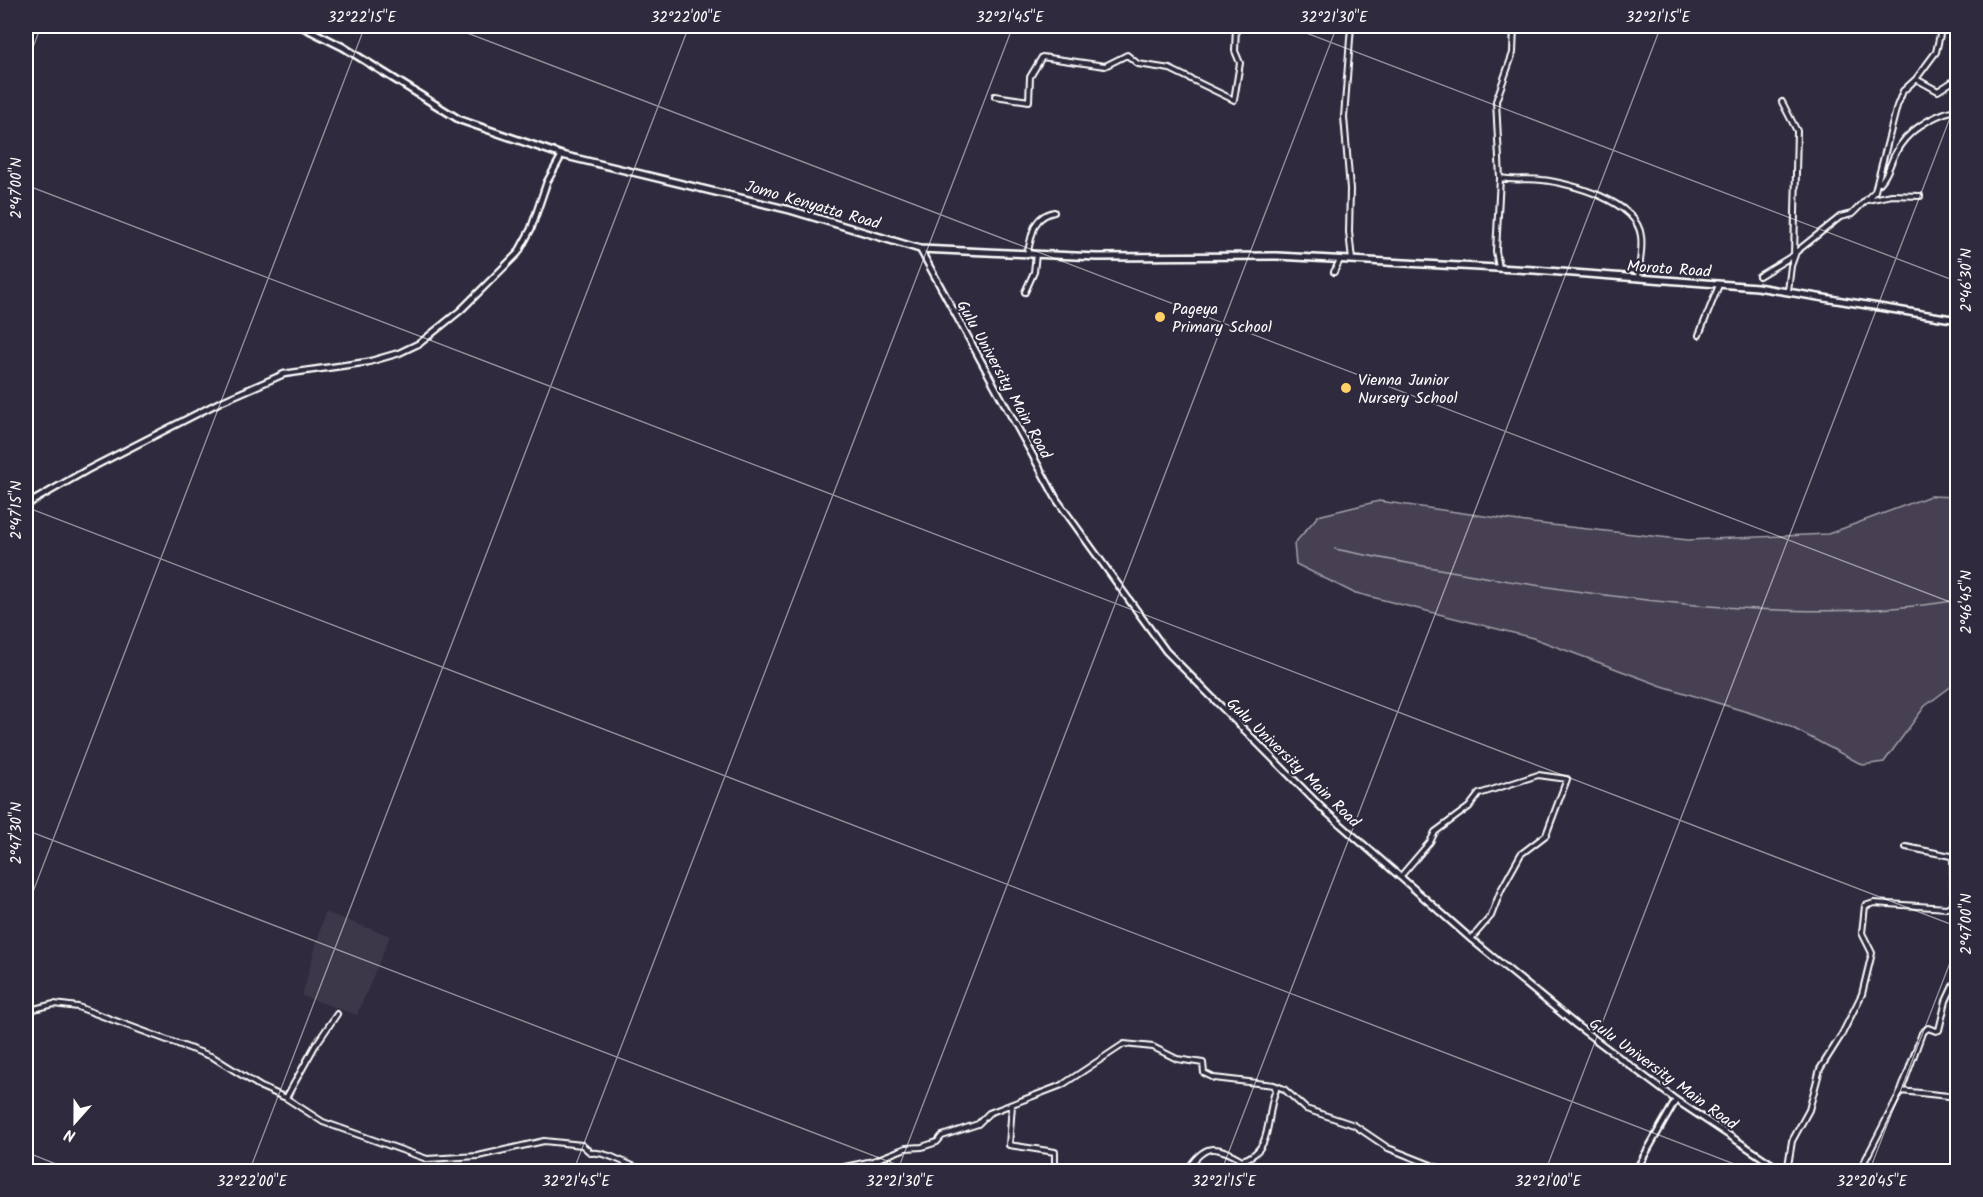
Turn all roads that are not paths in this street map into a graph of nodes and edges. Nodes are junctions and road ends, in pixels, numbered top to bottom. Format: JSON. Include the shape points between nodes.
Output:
{"nodes":[{"id":1,"x":301,"y":26,"type":"edge"},
{"id":2,"x":1236,"y":26,"type":"edge"},
{"id":3,"x":1351,"y":26,"type":"edge"},
{"id":4,"x":1514,"y":26,"type":"edge"},
{"id":5,"x":1942,"y":26,"type":"edge"},
{"id":6,"x":1958,"y":78,"type":"edge"},
{"id":7,"x":1916,"y":79,"type":"junction"},
{"id":8,"x":995,"y":96,"type":"dead end"},
{"id":9,"x":1782,"y":102,"type":"dead end"},
{"id":10,"x":1955,"y":110,"type":"dead end"},
{"id":11,"x":562,"y":155,"type":"junction"},
{"id":12,"x":1500,"y":178,"type":"junction"},
{"id":13,"x":1877,"y":186,"type":"junction"},
{"id":14,"x":1920,"y":196,"type":"dead end"},
{"id":15,"x":1866,"y":201,"type":"junction"},
{"id":16,"x":1054,"y":212,"type":"dead end"},
{"id":17,"x":920,"y":249,"type":"junction"},
{"id":18,"x":1027,"y":254,"type":"junction"},
{"id":19,"x":1036,"y":254,"type":"junction"},
{"id":20,"x":1794,"y":255,"type":"junction"},
{"id":21,"x":1340,"y":260,"type":"junction"},
{"id":22,"x":1352,"y":260,"type":"junction"},
{"id":23,"x":1375,"y":261,"type":"joint"},
{"id":24,"x":1499,"y":268,"type":"junction"},
{"id":25,"x":1334,"y":272,"type":"dead end"},
{"id":26,"x":1759,"y":276,"type":"dead end"},
{"id":27,"x":1638,"y":279,"type":"junction"},
{"id":28,"x":1719,"y":285,"type":"junction"},
{"id":29,"x":1788,"y":291,"type":"junction"},
{"id":30,"x":1025,"y":292,"type":"dead end"},
{"id":31,"x":1958,"y":320,"type":"edge"},
{"id":32,"x":1699,"y":335,"type":"dead end"},
{"id":33,"x":26,"y":505,"type":"edge"},
{"id":34,"x":1906,"y":848,"type":"dead end"},
{"id":35,"x":1400,"y":877,"type":"junction"},
{"id":36,"x":1471,"y":939,"type":"junction"},
{"id":37,"x":1958,"y":985,"type":"edge"},
{"id":38,"x":26,"y":1011,"type":"edge"},
{"id":39,"x":337,"y":1014,"type":"dead end"},
{"id":40,"x":1274,"y":1085,"type":"junction"},
{"id":41,"x":1901,"y":1090,"type":"junction"},
{"id":42,"x":1958,"y":1096,"type":"edge"},
{"id":43,"x":286,"y":1098,"type":"junction"},
{"id":44,"x":1676,"y":1100,"type":"junction"},
{"id":45,"x":1012,"y":1105,"type":"junction"},
{"id":46,"x":1447,"y":1171,"type":"edge"},
{"id":47,"x":648,"y":1172,"type":"edge"},
{"id":48,"x":821,"y":1172,"type":"edge"},
{"id":49,"x":1055,"y":1172,"type":"edge"},
{"id":50,"x":1186,"y":1172,"type":"edge"},
{"id":51,"x":1635,"y":1172,"type":"edge"},
{"id":52,"x":1785,"y":1172,"type":"edge"},
{"id":53,"x":1859,"y":1172,"type":"edge"}],
"edges":[{"from":1,"to":11,"type":"main road","name":"Jomo Kenyatta Road","via":[[343,47],[460,120]]},
{"from":2,"to":8,"type":"street","via":[[1235,51],[1240,63],[1234,100],[1170,69],[1138,64],[1127,56],[1105,66],[1042,57],[1030,77],[1029,101]]},
{"from":3,"to":22,"type":"street","via":[[1344,117]]},
{"from":4,"to":12,"type":"street","via":[[1513,52],[1496,101]]},
{"from":5,"to":7,"type":"street","via":[[1936,52]]},
{"from":6,"to":7,"type":"street","via":[[1938,91]]},
{"from":7,"to":13,"type":"street","via":[[1903,91],[1897,106]]},
{"from":9,"to":20,"type":"street","via":[[1797,131]]},
{"from":10,"to":13,"type":"street","via":[[1938,114],[1904,139],[1889,173]]},
{"from":11,"to":17,"type":"main road","name":"Jomo Kenyatta Road","via":[[790,210]]},
{"from":11,"to":33,"type":"street","via":[[518,253],[461,310],[420,343],[368,362],[277,378],[220,402]]},
{"from":12,"to":24,"type":"street","via":[[1496,251]]},
{"from":12,"to":27,"type":"street","via":[[1582,187],[1625,212],[1638,225],[1641,236]]},
{"from":13,"to":15,"type":"street"},
{"from":14,"to":15,"type":"street","via":[[1892,195]]},
{"from":15,"to":20,"type":"street"},
{"from":16,"to":18,"type":"street","via":[[1042,214],[1033,225]]},
{"from":17,"to":18,"type":"main road","name":"Jomo Kenyatta Road"},
{"from":17,"to":35,"type":"street","name":"Gulu University Main Road","via":[[1057,500],[1166,651],[1323,809]]},
{"from":18,"to":19,"type":"main road","name":"Jomo Kenyatta Road"},
{"from":19,"to":21,"type":"main road","name":"Jomo Kenyatta Road"},
{"from":19,"to":30,"type":"street","via":[[1034,272]]},
{"from":20,"to":26,"type":"street"},
{"from":20,"to":29,"type":"street"},
{"from":21,"to":22,"type":"main road","name":"Jomo Kenyatta Road"},
{"from":21,"to":25,"type":"street"},
{"from":22,"to":23,"type":"main road","name":"Jomo Kenyatta Road"},
{"from":23,"to":24,"type":"main road","name":"Moroto Road"},
{"from":24,"to":27,"type":"main road","name":"Moroto Road"},
{"from":27,"to":28,"type":"main road","name":"Moroto Road"},
{"from":28,"to":29,"type":"main road","name":"Moroto Road"},
{"from":28,"to":32,"type":"street"},
{"from":29,"to":31,"type":"main road","name":"Moroto Road"},
{"from":34,"to":52,"type":"street","via":[[1951,856],[1954,903],[1947,908],[1874,903],[1865,906],[1862,933],[1872,953],[1862,994],[1820,1069],[1809,1110],[1792,1141]]},
{"from":35,"to":36,"type":"street","name":"Gulu University Main Road"},
{"from":35,"to":36,"type":"street","via":[[1435,832],[1469,807],[1479,794],[1538,775],[1567,778],[1546,835],[1521,854],[1495,908]]},
{"from":36,"to":44,"type":"street","name":"Gulu University Main Road"},
{"from":37,"to":41,"type":"street","via":[[1949,993],[1939,1030],[1928,1028],[1922,1033]]},
{"from":38,"to":43,"type":"street","via":[[54,1004],[78,1008],[213,1057]]},
{"from":39,"to":43,"type":"street"},
{"from":40,"to":45,"type":"street","via":[[1214,1078],[1204,1073],[1203,1063],[1177,1059],[1153,1047],[1124,1044],[1062,1085]]},
{"from":40,"to":46,"type":"street","via":[[1306,1109],[1354,1125],[1388,1148]]},
{"from":40,"to":50,"type":"street","via":[[1269,1132],[1252,1156],[1242,1160],[1225,1150],[1206,1149]]},
{"from":41,"to":42,"type":"street"},
{"from":41,"to":53,"type":"street"},
{"from":43,"to":47,"type":"street","via":[[323,1122],[427,1159],[478,1156],[544,1141],[582,1145],[591,1153],[602,1152]]},
{"from":44,"to":51,"type":"street"},
{"from":44,"to":52,"type":"street","name":"Gulu University Main Road"},
{"from":45,"to":48,"type":"street","via":[[922,1147]]},
{"from":45,"to":49,"type":"street","via":[[1009,1146],[1055,1152]]}]}
